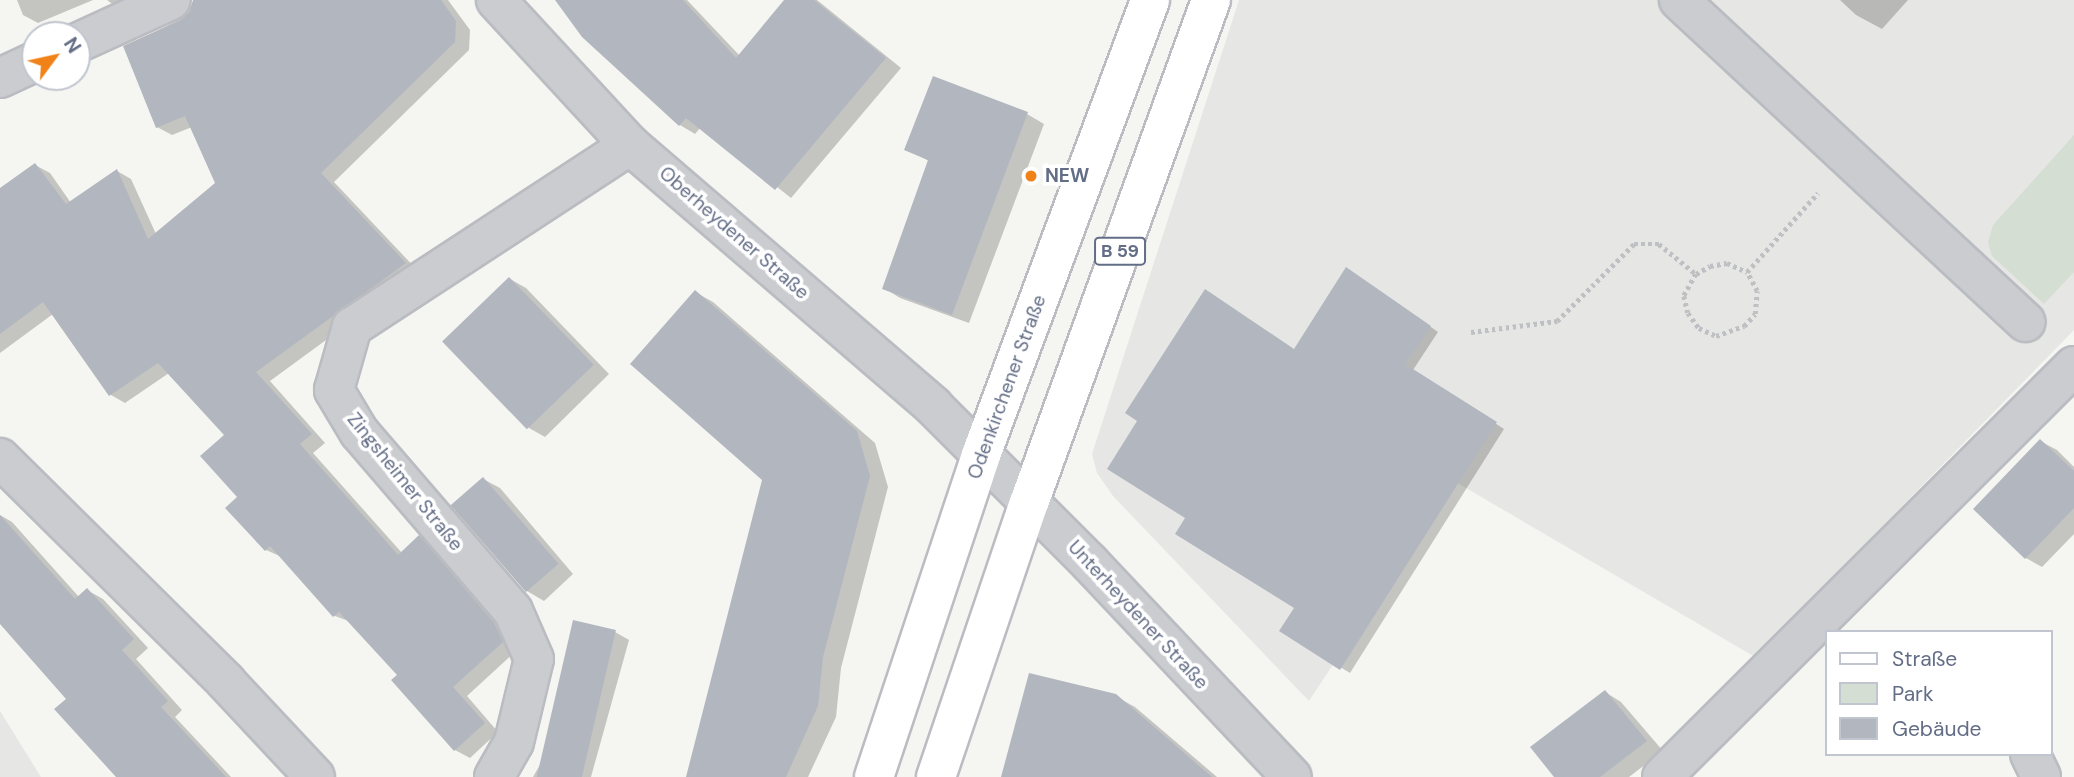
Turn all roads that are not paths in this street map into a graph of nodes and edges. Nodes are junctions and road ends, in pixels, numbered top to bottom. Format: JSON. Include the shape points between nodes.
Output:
{"nodes":[{"id":1,"x":171,"y":0,"type":"edge"},
{"id":2,"x":496,"y":0,"type":"edge"},
{"id":3,"x":1150,"y":0,"type":"edge"},
{"id":4,"x":1211,"y":0,"type":"edge"},
{"id":5,"x":1679,"y":0,"type":"edge"},
{"id":6,"x":91,"y":37,"type":"edge"},
{"id":7,"x":21,"y":69,"type":"edge"},
{"id":8,"x":0,"y":79,"type":"edge"},
{"id":9,"x":629,"y":145,"type":"junction"},
{"id":10,"x":2026,"y":322,"type":"dead end"},
{"id":11,"x":2074,"y":366,"type":"edge"},
{"id":12,"x":981,"y":456,"type":"junction"},
{"id":13,"x":0,"y":458,"type":"edge"},
{"id":14,"x":1029,"y":503,"type":"junction"},
{"id":15,"x":1824,"y":630,"type":"edge"},
{"id":16,"x":2031,"y":756,"type":"edge"},
{"id":17,"x":314,"y":777,"type":"edge"},
{"id":18,"x":494,"y":777,"type":"edge"},
{"id":19,"x":874,"y":777,"type":"edge"},
{"id":20,"x":936,"y":777,"type":"edge"},
{"id":21,"x":1292,"y":777,"type":"edge"},
{"id":22,"x":1662,"y":777,"type":"edge"},
{"id":23,"x":2042,"y":777,"type":"edge"}],
"edges":[{"from":1,"to":6,"type":"street"},
{"from":2,"to":9,"type":"street","name":"Oberheydener Straße"},
{"from":3,"to":12,"type":"main road","name":"Odenkirchener Straße"},
{"from":4,"to":14,"type":"main road","number":"B 59"},
{"from":5,"to":10,"type":"street"},
{"from":7,"to":8,"type":"street"},
{"from":9,"to":12,"type":"street","name":"Oberheydener Straße","via":[[910,384]]},
{"from":9,"to":18,"type":"street","name":"Zingsheimer Straße","via":[[352,327],[334,390],[359,432],[513,611],[534,659],[514,742]]},
{"from":11,"to":15,"type":"street"},
{"from":12,"to":14,"type":"street","name":"Unterheydener Straße"},
{"from":12,"to":19,"type":"main road","name":"Odenkirchener Straße"},
{"from":13,"to":17,"type":"street","via":[[216,672]]},
{"from":14,"to":20,"type":"main road","number":"B 59"},
{"from":14,"to":21,"type":"street","name":"Unterheydener Straße"},
{"from":15,"to":22,"type":"street"},
{"from":16,"to":23,"type":"street"}]}
